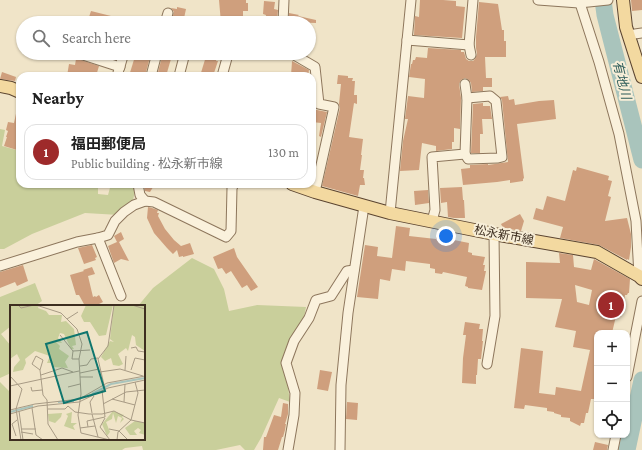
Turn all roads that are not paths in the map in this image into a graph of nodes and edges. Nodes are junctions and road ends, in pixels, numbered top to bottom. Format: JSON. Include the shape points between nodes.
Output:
{"nodes":[{"id":1,"x":284,"y":0,"type":"edge"},
{"id":2,"x":411,"y":0,"type":"edge"},
{"id":3,"x":473,"y":0,"type":"edge"},
{"id":4,"x":538,"y":0,"type":"edge"},
{"id":5,"x":608,"y":0,"type":"edge"},
{"id":6,"x":622,"y":0,"type":"edge"},
{"id":7,"x":579,"y":1,"type":"edge"},
{"id":8,"x":168,"y":13,"type":"dead end"},
{"id":9,"x":167,"y":16,"type":"edge"},
{"id":10,"x":283,"y":16,"type":"edge"},
{"id":11,"x":642,"y":33,"type":"edge"},
{"id":12,"x":628,"y":35,"type":"junction"},
{"id":13,"x":407,"y":40,"type":"junction"},
{"id":14,"x":469,"y":45,"type":"junction"},
{"id":15,"x":471,"y":55,"type":"dead end"},
{"id":16,"x":98,"y":60,"type":"edge"},
{"id":17,"x":122,"y":60,"type":"edge"},
{"id":18,"x":155,"y":60,"type":"edge"},
{"id":19,"x":183,"y":60,"type":"edge"},
{"id":20,"x":226,"y":60,"type":"edge"},
{"id":21,"x":303,"y":60,"type":"edge"},
{"id":22,"x":120,"y":67,"type":"junction"},
{"id":23,"x":118,"y":72,"type":"edge"},
{"id":24,"x":152,"y":72,"type":"edge"},
{"id":25,"x":180,"y":72,"type":"edge"},
{"id":26,"x":223,"y":72,"type":"edge"},
{"id":27,"x":316,"y":72,"type":"edge"},
{"id":28,"x":316,"y":76,"type":"edge"},
{"id":29,"x":642,"y":77,"type":"edge"},
{"id":30,"x":465,"y":84,"type":"dead end"},
{"id":31,"x":0,"y":86,"type":"edge"},
{"id":32,"x":16,"y":90,"type":"edge"},
{"id":33,"x":467,"y":98,"type":"junction"},
{"id":34,"x":465,"y":154,"type":"junction"},
{"id":35,"x":139,"y":188,"type":"edge"},
{"id":36,"x":232,"y":188,"type":"edge"},
{"id":37,"x":304,"y":188,"type":"edge"},
{"id":38,"x":316,"y":188,"type":"edge"},
{"id":39,"x":316,"y":188,"type":"edge"},
{"id":40,"x":315,"y":192,"type":"junction"},
{"id":41,"x":145,"y":201,"type":"junction"},
{"id":42,"x":364,"y":206,"type":"junction"},
{"id":43,"x":390,"y":213,"type":"junction"},
{"id":44,"x":432,"y":221,"type":"junction"},
{"id":45,"x":494,"y":234,"type":"junction"},
{"id":46,"x":98,"y":238,"type":"junction"},
{"id":47,"x":0,"y":266,"type":"edge"},
{"id":48,"x":354,"y":270,"type":"junction"},
{"id":49,"x":641,"y":277,"type":"edge"},
{"id":50,"x":121,"y":296,"type":"dead end"},
{"id":51,"x":642,"y":300,"type":"edge"},
{"id":52,"x":488,"y":364,"type":"dead end"},
{"id":53,"x":629,"y":366,"type":"edge"},
{"id":54,"x":615,"y":438,"type":"edge"},
{"id":55,"x":288,"y":450,"type":"edge"},
{"id":56,"x":340,"y":450,"type":"edge"},
{"id":57,"x":613,"y":450,"type":"edge"}],
"edges":[{"from":1,"to":10,"type":"street"},
{"from":2,"to":13,"type":"street"},
{"from":3,"to":14,"type":"street"},
{"from":4,"to":7,"type":"street"},
{"from":5,"to":7,"type":"street"},
{"from":6,"to":12,"type":"main road"},
{"from":7,"to":49,"type":"street","via":[[600,62],[618,134],[636,221]]},
{"from":8,"to":9,"type":"street"},
{"from":11,"to":12,"type":"street"},
{"from":12,"to":29,"type":"main road"},
{"from":13,"to":14,"type":"street"},
{"from":13,"to":43,"type":"street"},
{"from":14,"to":15,"type":"street"},
{"from":16,"to":22,"type":"street"},
{"from":17,"to":22,"type":"street"},
{"from":18,"to":24,"type":"street"},
{"from":19,"to":25,"type":"street"},
{"from":20,"to":26,"type":"street"},
{"from":21,"to":27,"type":"street","via":[[315,67]]},
{"from":22,"to":23,"type":"street"},
{"from":28,"to":39,"type":"street","via":[[319,104],[334,107]]},
{"from":30,"to":33,"type":"street"},
{"from":31,"to":32,"type":"main road"},
{"from":33,"to":34,"type":"street"},
{"from":33,"to":34,"type":"street","via":[[490,96],[496,101],[502,158],[468,159]]},
{"from":34,"to":44,"type":"street","via":[[432,157],[435,210]]},
{"from":35,"to":41,"type":"street","via":[[140,196]]},
{"from":36,"to":41,"type":"street","via":[[231,231],[226,237],[154,202]]},
{"from":37,"to":40,"type":"main road","name":"松永新市線"},
{"from":38,"to":40,"type":"street"},
{"from":40,"to":42,"type":"main road","name":"松永新市線"},
{"from":41,"to":46,"type":"street","via":[[124,212],[115,221],[108,235]]},
{"from":42,"to":43,"type":"main road","name":"松永新市線"},
{"from":42,"to":48,"type":"street"},
{"from":43,"to":44,"type":"main road","name":"松永新市線"},
{"from":44,"to":45,"type":"main road","name":"松永新市線"},
{"from":45,"to":49,"type":"main road","name":"松永新市線","via":[[597,252]]},
{"from":45,"to":52,"type":"street","via":[[495,316]]},
{"from":46,"to":47,"type":"street"},
{"from":46,"to":50,"type":"street"},
{"from":48,"to":55,"type":"street","via":[[347,271],[331,296],[316,300],[309,318],[294,341],[286,363],[295,393]]},
{"from":48,"to":56,"type":"street","via":[[341,385]]},
{"from":51,"to":53,"type":"street"},
{"from":54,"to":57,"type":"street"}]}
